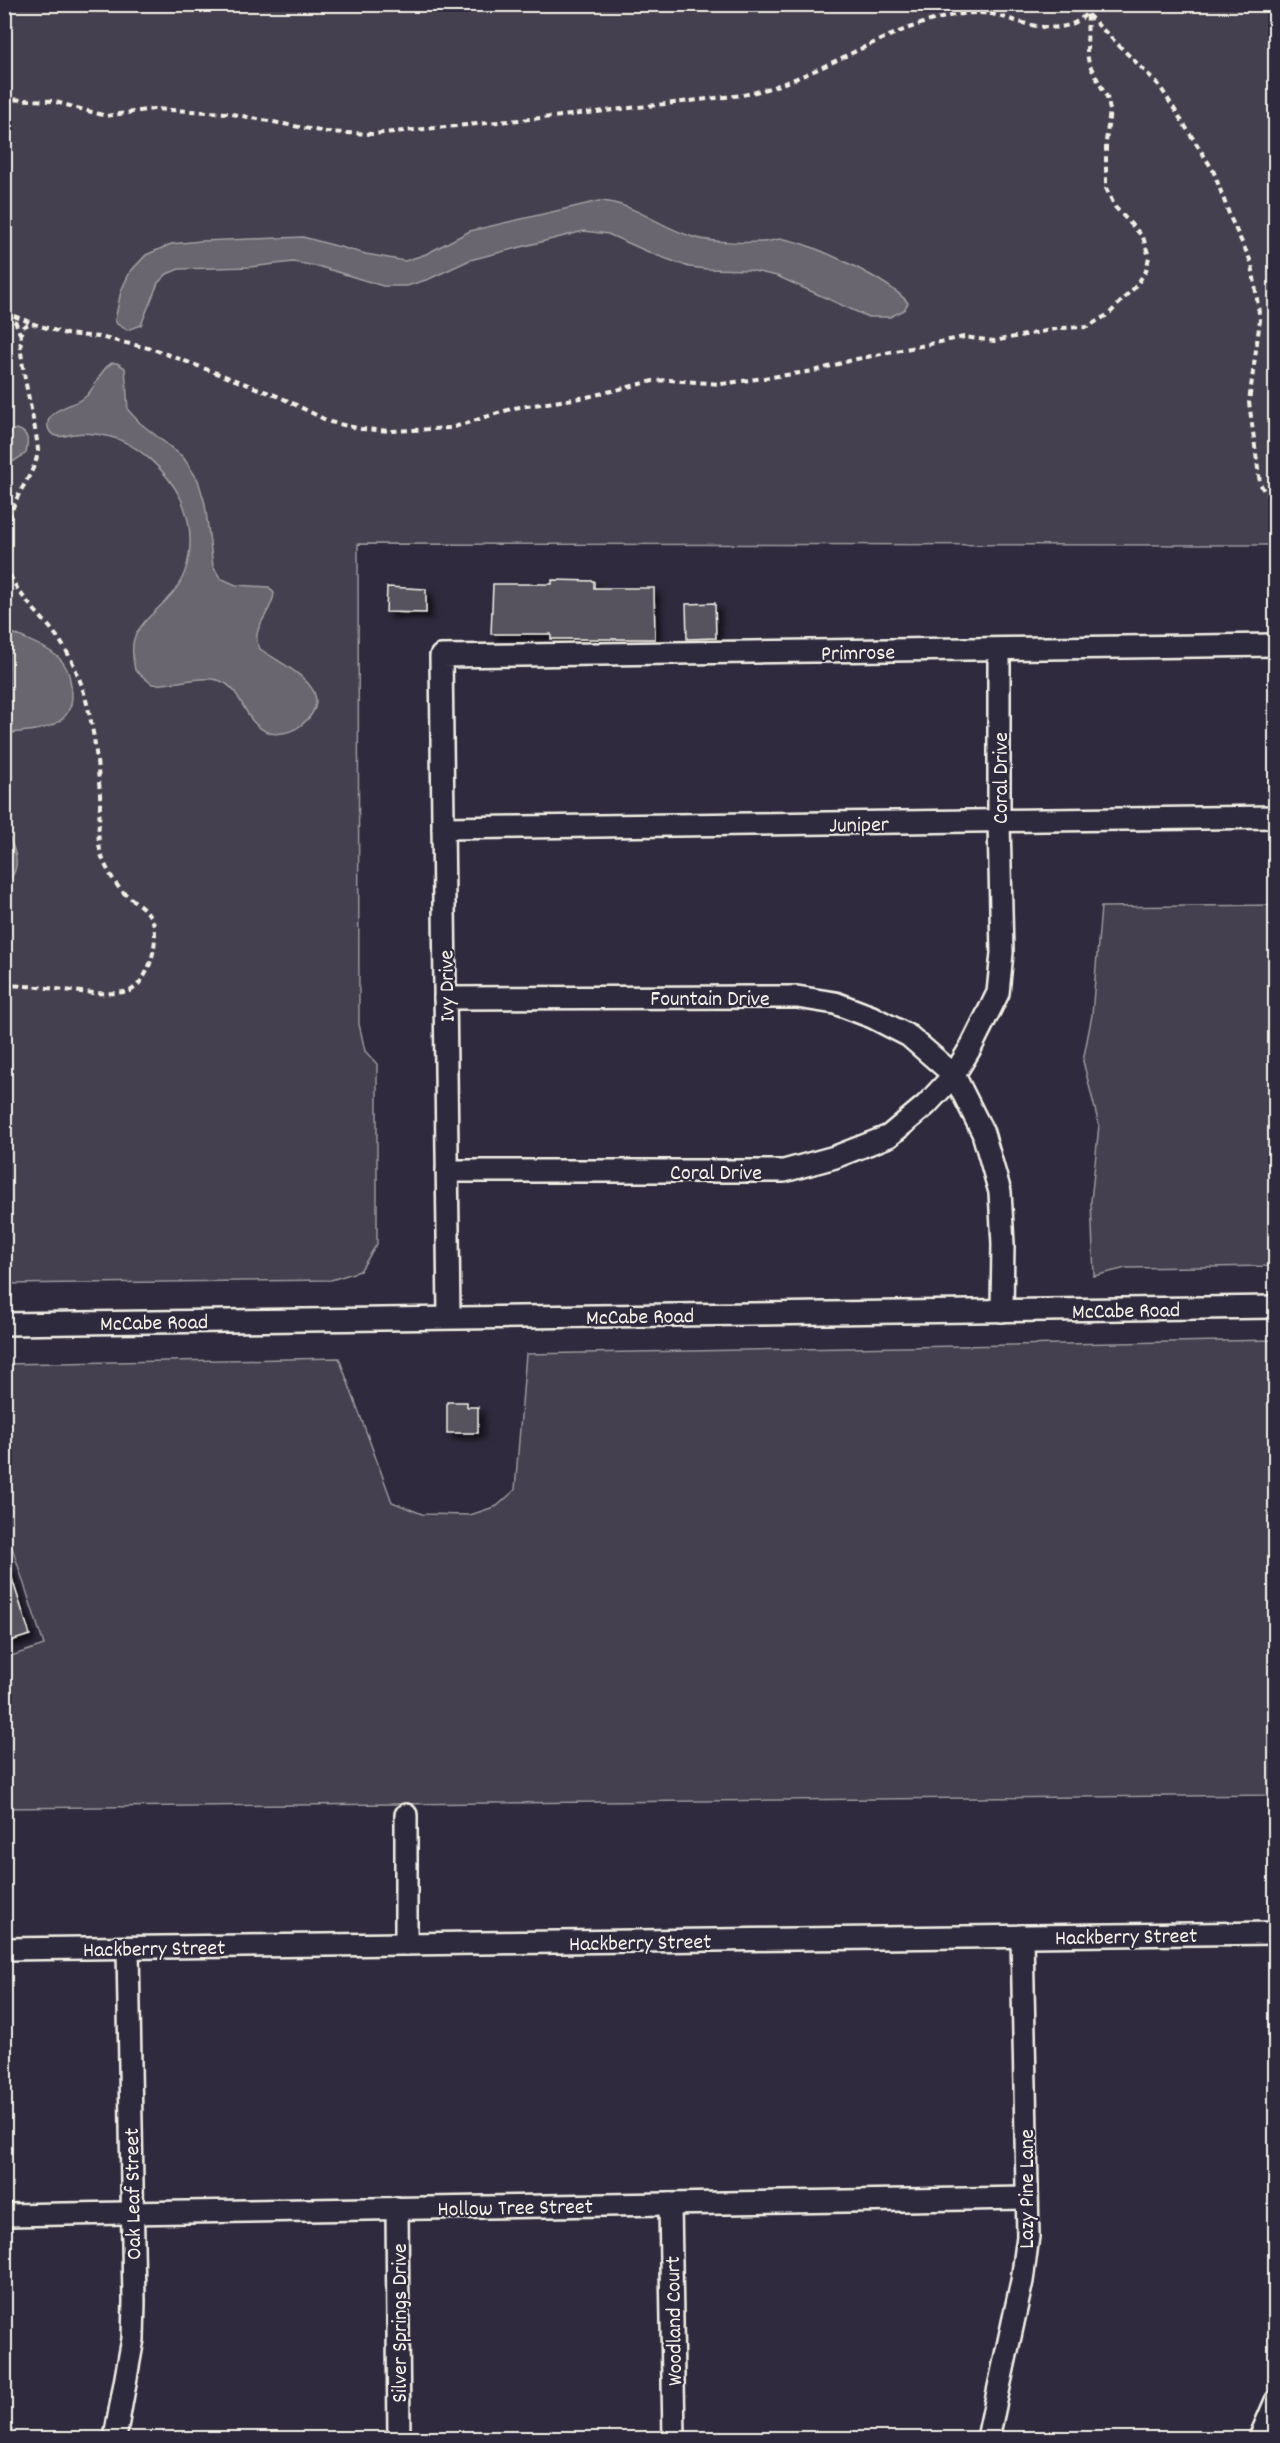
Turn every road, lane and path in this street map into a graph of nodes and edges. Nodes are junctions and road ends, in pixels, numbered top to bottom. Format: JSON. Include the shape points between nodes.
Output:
{"nodes":[{"id":1,"x":1088,"y":4,"type":"edge"},
{"id":2,"x":1087,"y":12,"type":"junction"},
{"id":3,"x":4,"y":99,"type":"edge"},
{"id":4,"x":4,"y":312,"type":"edge"},
{"id":5,"x":36,"y":324,"type":"junction"},
{"id":6,"x":20,"y":335,"type":"junction"},
{"id":7,"x":1275,"y":502,"type":"edge"},
{"id":8,"x":1275,"y":645,"type":"edge"},
{"id":9,"x":999,"y":649,"type":"junction"},
{"id":10,"x":441,"y":656,"type":"joint"},
{"id":11,"x":1275,"y":817,"type":"edge"},
{"id":12,"x":999,"y":822,"type":"junction"},
{"id":13,"x":443,"y":828,"type":"junction"},
{"id":14,"x":4,"y":986,"type":"edge"},
{"id":15,"x":445,"y":998,"type":"junction"},
{"id":16,"x":954,"y":1075,"type":"junction"},
{"id":17,"x":447,"y":1171,"type":"junction"},
{"id":18,"x":1275,"y":1307,"type":"edge"},
{"id":19,"x":1002,"y":1311,"type":"junction"},
{"id":20,"x":449,"y":1317,"type":"junction"},
{"id":21,"x":4,"y":1324,"type":"edge"},
{"id":22,"x":406,"y":1815,"type":"dead end"},
{"id":23,"x":1275,"y":1933,"type":"edge"},
{"id":24,"x":1022,"y":1936,"type":"junction"},
{"id":25,"x":406,"y":1944,"type":"junction"},
{"id":26,"x":128,"y":1948,"type":"junction"},
{"id":27,"x":4,"y":1949,"type":"edge"},
{"id":28,"x":1026,"y":2198,"type":"junction"},
{"id":29,"x":670,"y":2204,"type":"junction"},
{"id":30,"x":397,"y":2208,"type":"junction"},
{"id":31,"x":131,"y":2212,"type":"junction"},
{"id":32,"x":4,"y":2215,"type":"edge"},
{"id":33,"x":1275,"y":2401,"type":"edge"},
{"id":34,"x":115,"y":2439,"type":"edge"},
{"id":35,"x":399,"y":2439,"type":"edge"},
{"id":36,"x":674,"y":2439,"type":"edge"},
{"id":37,"x":987,"y":2439,"type":"edge"},
{"id":38,"x":1260,"y":2439,"type":"edge"}],
"edges":[{"from":1,"to":2,"type":"path"},
{"from":2,"to":3,"type":"path","via":[[1076,21],[1051,27],[1027,25],[986,13],[941,18],[903,29],[769,88],[742,95],[372,134],[325,132],[227,113],[153,109],[106,116],[52,101]]},
{"from":2,"to":5,"type":"path","via":[[1089,64],[1110,110],[1106,188],[1115,207],[1143,237],[1149,257],[1136,286],[1109,314],[1087,327],[994,341],[964,336],[814,371],[721,384],[653,381],[587,397],[514,408],[451,428],[392,431],[330,422],[280,397],[153,349],[66,334]]},
{"from":2,"to":7,"type":"path","via":[[1159,85],[1205,156],[1252,264],[1260,320],[1249,402],[1260,483]]},
{"from":4,"to":5,"type":"path"},
{"from":4,"to":6,"type":"path","via":[[16,323]]},
{"from":5,"to":6,"type":"path","via":[[27,324]]},
{"from":6,"to":14,"type":"path","via":[[38,451],[9,520],[7,565],[18,589],[60,641],[77,672],[98,775],[102,856],[121,890],[149,914],[154,940],[144,976],[130,991]]},
{"from":8,"to":9,"type":"street","name":"Primrose"},
{"from":9,"to":10,"type":"street","name":"Primrose"},
{"from":9,"to":12,"type":"street","name":"Coral Drive"},
{"from":10,"to":13,"type":"street","name":"Ivy Drive"},
{"from":11,"to":12,"type":"street","name":"Juniper"},
{"from":12,"to":13,"type":"street","name":"Juniper"},
{"from":12,"to":16,"type":"street","name":"Coral Drive","via":[[1002,953],[998,993]]},
{"from":13,"to":15,"type":"street","name":"Ivy Drive"},
{"from":15,"to":16,"type":"street","name":"Fountain Drive","via":[[797,997],[835,1003],[872,1017],[909,1036]]},
{"from":15,"to":17,"type":"street","name":"Ivy Drive"},
{"from":16,"to":17,"type":"street","name":"Coral Drive","via":[[889,1136],[784,1171]]},
{"from":16,"to":19,"type":"street","via":[[983,1133],[1000,1192]]},
{"from":17,"to":20,"type":"street","name":"Ivy Drive"},
{"from":18,"to":19,"type":"street","name":"McCabe Road"},
{"from":19,"to":20,"type":"street","name":"McCabe Road"},
{"from":20,"to":21,"type":"street","name":"McCabe Road"},
{"from":22,"to":25,"type":"street"},
{"from":23,"to":24,"type":"street","name":"Hackberry Street"},
{"from":24,"to":25,"type":"street","name":"Hackberry Street"},
{"from":24,"to":28,"type":"street","name":"Lazy Pine Lane"},
{"from":25,"to":26,"type":"street","name":"Hackberry Street"},
{"from":26,"to":27,"type":"street","name":"Hackberry Street"},
{"from":26,"to":31,"type":"street","name":"Oak Leaf Street"},
{"from":28,"to":29,"type":"street","name":"Hollow Tree Street"},
{"from":28,"to":37,"type":"street","name":"Lazy Pine Lane","via":[[1028,2236],[1022,2281]]},
{"from":29,"to":30,"type":"street","name":"Hollow Tree Street"},
{"from":29,"to":36,"type":"street","name":"Woodland Court"},
{"from":30,"to":31,"type":"street","name":"Hollow Tree Street"},
{"from":30,"to":35,"type":"street","name":"Silver Springs Drive"},
{"from":31,"to":32,"type":"street","name":"Hollow Tree Street"},
{"from":31,"to":34,"type":"street","name":"Oak Leaf Street","via":[[133,2339]]},
{"from":33,"to":38,"type":"street"}]}
